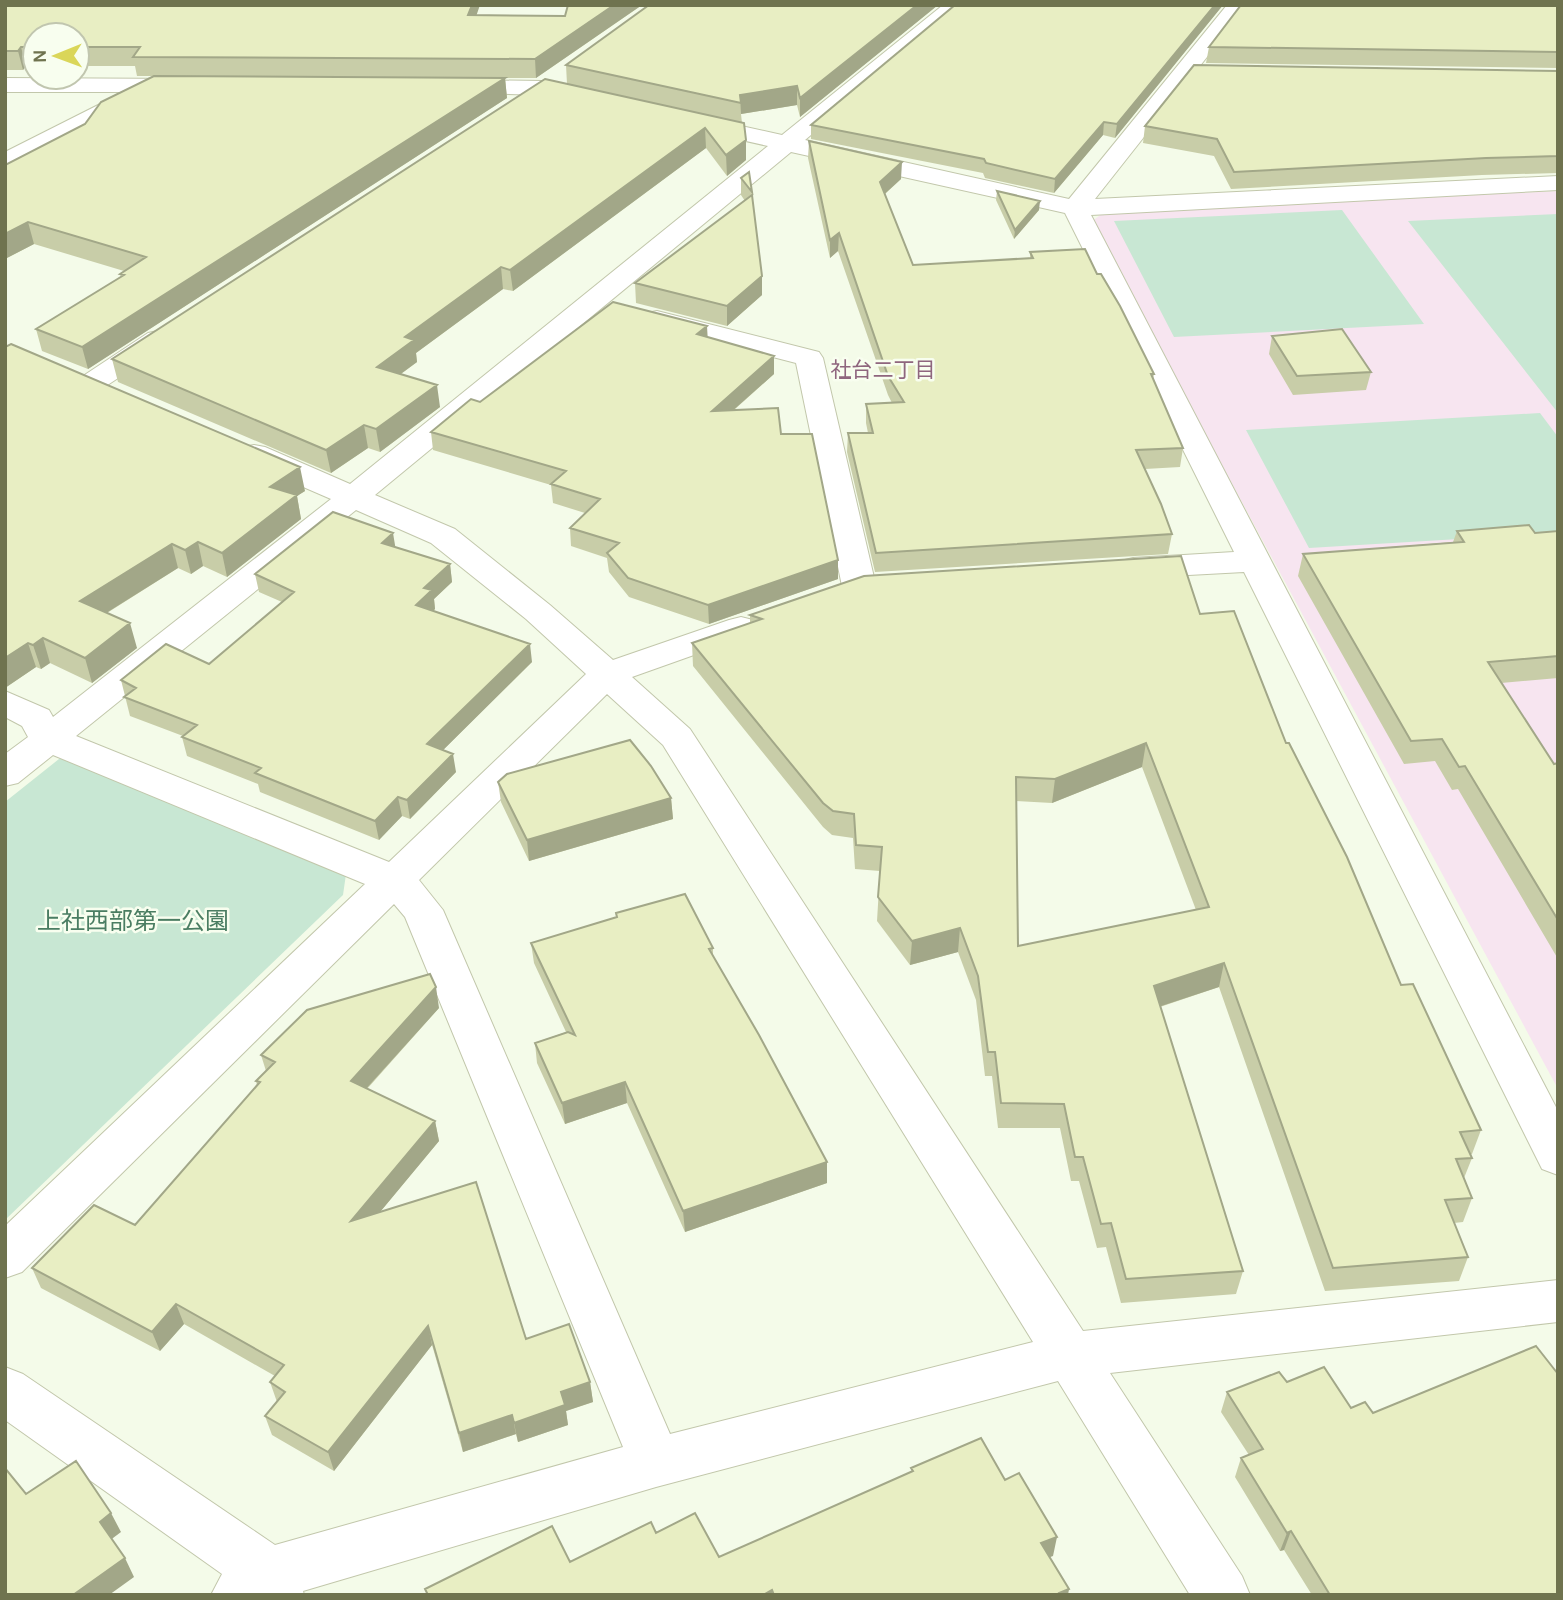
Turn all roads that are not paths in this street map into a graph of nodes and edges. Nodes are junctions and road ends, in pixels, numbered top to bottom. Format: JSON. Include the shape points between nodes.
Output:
{"nodes":[{"id":1,"x":956,"y":5,"type":"edge"},
{"id":2,"x":1238,"y":5,"type":"edge"},
{"id":3,"x":1183,"y":72,"type":"junction"},
{"id":4,"x":1211,"y":72,"type":"edge"},
{"id":5,"x":563,"y":73,"type":"edge"},
{"id":6,"x":5,"y":85,"type":"edge"},
{"id":7,"x":155,"y":86,"type":"junction"},
{"id":8,"x":210,"y":86,"type":"edge"},
{"id":9,"x":431,"y":87,"type":"edge"},
{"id":10,"x":542,"y":88,"type":"junction"},
{"id":11,"x":610,"y":103,"type":"edge"},
{"id":12,"x":507,"y":111,"type":"edge"},
{"id":13,"x":678,"y":118,"type":"edge"},
{"id":14,"x":786,"y":143,"type":"junction"},
{"id":15,"x":5,"y":162,"type":"edge"},
{"id":16,"x":1558,"y":183,"type":"edge"},
{"id":17,"x":1075,"y":208,"type":"junction"},
{"id":18,"x":591,"y":302,"type":"junction"},
{"id":19,"x":183,"y":323,"type":"edge"},
{"id":20,"x":54,"y":368,"type":"edge"},
{"id":21,"x":90,"y":384,"type":"junction"},
{"id":22,"x":127,"y":400,"type":"edge"},
{"id":23,"x":215,"y":438,"type":"edge"},
{"id":24,"x":353,"y":497,"type":"junction"},
{"id":25,"x":1253,"y":561,"type":"junction"},
{"id":26,"x":1104,"y":570,"type":"edge"},
{"id":27,"x":900,"y":583,"type":"edge"},
{"id":28,"x":859,"y":586,"type":"junction"},
{"id":29,"x":821,"y":599,"type":"edge"},
{"id":30,"x":771,"y":617,"type":"edge"},
{"id":31,"x":607,"y":674,"type":"junction"},
{"id":32,"x":5,"y":702,"type":"edge"},
{"id":33,"x":47,"y":739,"type":"junction"},
{"id":34,"x":5,"y":774,"type":"edge"},
{"id":35,"x":395,"y":880,"type":"junction"},
{"id":36,"x":1558,"y":1156,"type":"edge"},
{"id":37,"x":5,"y":1257,"type":"edge"},
{"id":38,"x":1558,"y":1301,"type":"edge"},
{"id":39,"x":1071,"y":1355,"type":"junction"},
{"id":40,"x":5,"y":1390,"type":"edge"},
{"id":41,"x":656,"y":1462,"type":"junction"},
{"id":42,"x":261,"y":1588,"type":"edge"},
{"id":43,"x":1222,"y":1595,"type":"edge"}],
"edges":[{"from":1,"to":14,"type":"street"},
{"from":2,"to":3,"type":"street"},
{"from":3,"to":4,"type":"street"},
{"from":3,"to":17,"type":"street"},
{"from":5,"to":10,"type":"street"},
{"from":6,"to":7,"type":"street"},
{"from":7,"to":8,"type":"street"},
{"from":7,"to":15,"type":"street"},
{"from":9,"to":10,"type":"street"},
{"from":10,"to":11,"type":"street"},
{"from":10,"to":12,"type":"street"},
{"from":13,"to":14,"type":"street"},
{"from":14,"to":17,"type":"street"},
{"from":14,"to":18,"type":"street"},
{"from":16,"to":17,"type":"street"},
{"from":17,"to":25,"type":"street"},
{"from":18,"to":24,"type":"street"},
{"from":18,"to":28,"type":"street","via":[[809,358]]},
{"from":19,"to":21,"type":"street"},
{"from":20,"to":21,"type":"street"},
{"from":21,"to":22,"type":"street"},
{"from":23,"to":24,"type":"street"},
{"from":24,"to":31,"type":"street","via":[[443,536]]},
{"from":24,"to":33,"type":"street"},
{"from":25,"to":26,"type":"street"},
{"from":25,"to":36,"type":"street"},
{"from":27,"to":28,"type":"street"},
{"from":28,"to":29,"type":"street"},
{"from":30,"to":31,"type":"street"},
{"from":31,"to":35,"type":"street"},
{"from":31,"to":39,"type":"street","via":[[677,737]]},
{"from":32,"to":33,"type":"street","via":[[36,718]]},
{"from":33,"to":34,"type":"street"},
{"from":33,"to":35,"type":"street"},
{"from":35,"to":37,"type":"street"},
{"from":35,"to":41,"type":"street","via":[[423,910]]},
{"from":38,"to":39,"type":"street"},
{"from":39,"to":41,"type":"street"},
{"from":39,"to":43,"type":"street"},
{"from":40,"to":42,"type":"street"},
{"from":41,"to":42,"type":"street"}]}
